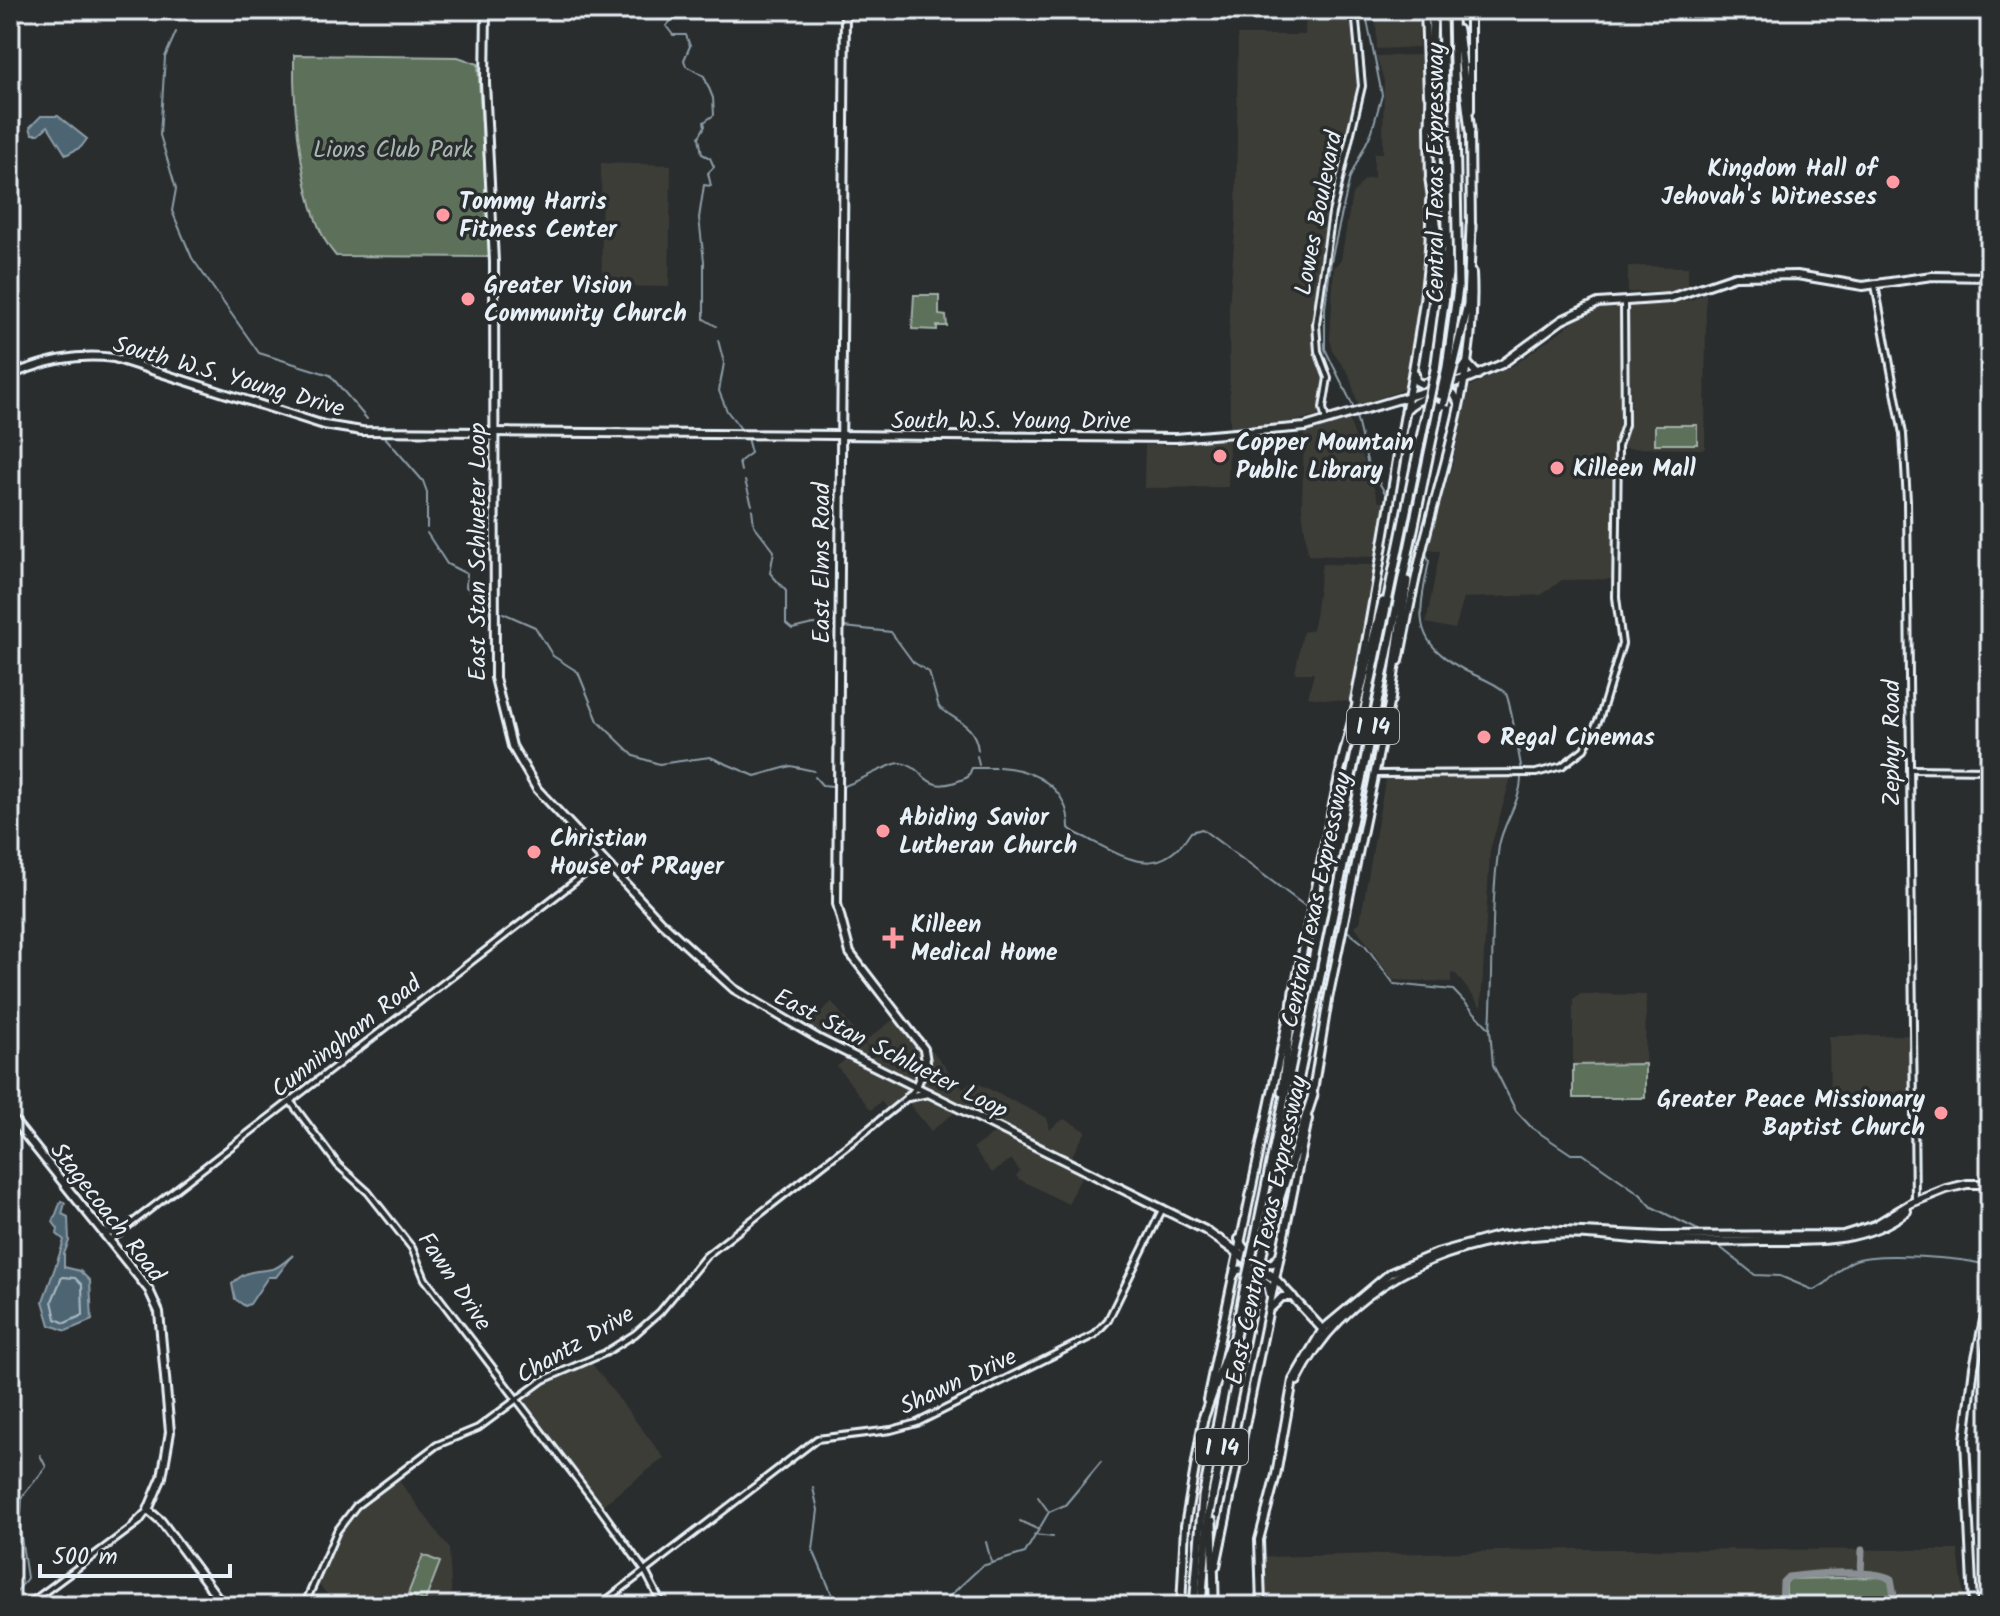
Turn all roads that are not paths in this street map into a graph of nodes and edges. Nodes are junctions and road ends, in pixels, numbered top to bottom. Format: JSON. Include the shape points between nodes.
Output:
{"nodes":[{"id":1,"x":486,"y":10,"type":"edge"},
{"id":2,"x":845,"y":10,"type":"edge"},
{"id":3,"x":1355,"y":10,"type":"edge"},
{"id":4,"x":1425,"y":10,"type":"edge"},
{"id":5,"x":1433,"y":10,"type":"edge"},
{"id":6,"x":1442,"y":10,"type":"edge"},
{"id":7,"x":1454,"y":10,"type":"edge"},
{"id":8,"x":1470,"y":10,"type":"edge"},
{"id":9,"x":1430,"y":128,"type":"junction"},
{"id":10,"x":1470,"y":131,"type":"junction"},
{"id":11,"x":1430,"y":180,"type":"junction"},
{"id":12,"x":1471,"y":226,"type":"junction"},
{"id":13,"x":1990,"y":277,"type":"edge"},
{"id":14,"x":1875,"y":285,"type":"junction"},
{"id":15,"x":1624,"y":299,"type":"junction"},
{"id":16,"x":1444,"y":322,"type":"junction"},
{"id":17,"x":1415,"y":362,"type":"junction"},
{"id":18,"x":1467,"y":363,"type":"junction"},
{"id":19,"x":1450,"y":367,"type":"junction"},
{"id":20,"x":10,"y":375,"type":"edge"},
{"id":21,"x":1478,"y":375,"type":"junction"},
{"id":22,"x":1412,"y":377,"type":"junction"},
{"id":23,"x":1464,"y":380,"type":"junction"},
{"id":24,"x":1408,"y":396,"type":"junction"},
{"id":25,"x":1390,"y":402,"type":"junction"},
{"id":26,"x":1459,"y":406,"type":"junction"},
{"id":27,"x":1406,"y":411,"type":"junction"},
{"id":28,"x":1326,"y":421,"type":"junction"},
{"id":29,"x":494,"y":431,"type":"junction"},
{"id":30,"x":840,"y":435,"type":"junction"},
{"id":31,"x":1412,"y":539,"type":"junction"},
{"id":32,"x":1397,"y":554,"type":"junction"},
{"id":33,"x":1390,"y":701,"type":"junction"},
{"id":34,"x":1341,"y":766,"type":"junction"},
{"id":35,"x":1910,"y":769,"type":"junction"},
{"id":36,"x":1990,"y":770,"type":"edge"},
{"id":37,"x":1374,"y":774,"type":"junction"},
{"id":38,"x":603,"y":860,"type":"junction"},
{"id":39,"x":1294,"y":991,"type":"junction"},
{"id":40,"x":924,"y":1069,"type":"junction"},
{"id":41,"x":902,"y":1080,"type":"junction"},
{"id":42,"x":916,"y":1087,"type":"junction"},
{"id":43,"x":931,"y":1094,"type":"junction"},
{"id":44,"x":1313,"y":1095,"type":"junction"},
{"id":45,"x":908,"y":1097,"type":"junction"},
{"id":46,"x":291,"y":1102,"type":"junction"},
{"id":47,"x":1281,"y":1114,"type":"junction"},
{"id":48,"x":10,"y":1116,"type":"edge"},
{"id":49,"x":1990,"y":1184,"type":"edge"},
{"id":50,"x":1915,"y":1202,"type":"junction"},
{"id":51,"x":1163,"y":1208,"type":"junction"},
{"id":52,"x":104,"y":1232,"type":"junction"},
{"id":53,"x":119,"y":1233,"type":"junction"},
{"id":54,"x":1239,"y":1236,"type":"junction"},
{"id":55,"x":1266,"y":1237,"type":"junction"},
{"id":56,"x":1691,"y":1239,"type":"junction"},
{"id":57,"x":110,"y":1240,"type":"junction"},
{"id":58,"x":1226,"y":1244,"type":"junction"},
{"id":59,"x":1236,"y":1251,"type":"junction"},
{"id":60,"x":1282,"y":1253,"type":"junction"},
{"id":61,"x":1233,"y":1268,"type":"junction"},
{"id":62,"x":1276,"y":1281,"type":"junction"},
{"id":63,"x":1230,"y":1283,"type":"junction"},
{"id":64,"x":1990,"y":1292,"type":"edge"},
{"id":65,"x":1294,"y":1297,"type":"junction"},
{"id":66,"x":1271,"y":1300,"type":"junction"},
{"id":67,"x":1270,"y":1309,"type":"junction"},
{"id":68,"x":1237,"y":1327,"type":"junction"},
{"id":69,"x":1324,"y":1331,"type":"junction"},
{"id":70,"x":517,"y":1398,"type":"junction"},
{"id":71,"x":1203,"y":1419,"type":"junction"},
{"id":72,"x":155,"y":1497,"type":"junction"},
{"id":73,"x":1212,"y":1498,"type":"junction"},
{"id":74,"x":148,"y":1510,"type":"junction"},
{"id":75,"x":161,"y":1521,"type":"junction"},
{"id":76,"x":645,"y":1571,"type":"junction"},
{"id":77,"x":1214,"y":1595,"type":"junction"},
{"id":78,"x":26,"y":1606,"type":"edge"},
{"id":79,"x":224,"y":1606,"type":"edge"},
{"id":80,"x":304,"y":1606,"type":"edge"},
{"id":81,"x":599,"y":1606,"type":"edge"},
{"id":82,"x":663,"y":1606,"type":"edge"},
{"id":83,"x":1181,"y":1606,"type":"edge"},
{"id":84,"x":1194,"y":1606,"type":"edge"},
{"id":85,"x":1201,"y":1606,"type":"edge"},
{"id":86,"x":1214,"y":1606,"type":"edge"},
{"id":87,"x":1261,"y":1606,"type":"edge"},
{"id":88,"x":1973,"y":1606,"type":"edge"}],
"edges":[{"from":1,"to":29,"type":"main road","name":"East Stan Schlueter Loop"},
{"from":2,"to":30,"type":"main road","name":"East Elms Road"},
{"from":3,"to":28,"type":"street","name":"Lowes Boulevard","via":[[1362,86],[1334,203],[1316,324],[1328,378]]},
{"from":4,"to":9,"type":"main road","name":"East Central Texas Expressway"},
{"from":5,"to":9,"type":"highway"},
{"from":6,"to":16,"type":"highway","name":"Central Texas Expressway","number":"I 14","via":[[1448,274]]},
{"from":7,"to":10,"type":"highway"},
{"from":7,"to":19,"type":"highway","name":"Central Texas Expressway","number":"I 14","via":[[1458,288]]},
{"from":8,"to":10,"type":"main road","name":"East Central Texas Expressway"},
{"from":9,"to":11,"type":"main road","name":"East Central Texas Expressway"},
{"from":10,"to":12,"type":"main road","name":"East Central Texas Expressway"},
{"from":11,"to":16,"type":"highway","via":[[1443,268]]},
{"from":11,"to":17,"type":"main road","name":"East Central Texas Expressway","via":[[1429,274]]},
{"from":12,"to":18,"type":"main road","name":"East Central Texas Expressway","via":[[1474,316]]},
{"from":12,"to":19,"type":"highway","via":[[1468,304]]},
{"from":13,"to":14,"type":"main road","name":"South W.S. Young Drive","via":[[1932,276]]},
{"from":14,"to":15,"type":"main road","name":"South W.S. Young Drive","via":[[1797,275],[1735,276],[1670,298]]},
{"from":14,"to":35,"type":"street","name":"Zephyr Road","via":[[1904,450]]},
{"from":15,"to":21,"type":"main road","name":"South W.S. Young Drive","via":[[1577,311],[1521,354]]},
{"from":15,"to":37,"type":"street","via":[[1625,425],[1618,446],[1616,597],[1622,644],[1591,738],[1575,757],[1543,772]]},
{"from":16,"to":32,"type":"highway","name":"Central Texas Expressway","number":"I 14","bridge":true},
{"from":17,"to":18,"type":"main road","via":[[1416,381],[1422,384],[1460,373]]},
{"from":17,"to":22,"type":"main road","name":"East Central Texas Expressway"},
{"from":18,"to":21,"type":"main road"},
{"from":18,"to":23,"type":"main road","name":"East Central Texas Expressway"},
{"from":19,"to":31,"type":"highway","name":"Central Texas Expressway","number":"I 14","bridge":true},
{"from":20,"to":29,"type":"main road","name":"South W.S. Young Drive","via":[[60,358],[95,356],[343,430]]},
{"from":21,"to":23,"type":"main road","name":"South W.S. Young Drive"},
{"from":22,"to":24,"type":"main road","name":"East Central Texas Expressway"},
{"from":22,"to":25,"type":"main road"},
{"from":23,"to":24,"type":"main road","name":"South W.S. Young Drive"},
{"from":23,"to":26,"type":"main road","name":"East Central Texas Expressway"},
{"from":24,"to":25,"type":"main road","name":"South W.S. Young Drive"},
{"from":24,"to":27,"type":"main road","name":"East Central Texas Expressway"},
{"from":25,"to":27,"type":"main road","via":[[1402,404]]},
{"from":25,"to":28,"type":"main road","name":"South W.S. Young Drive"},
{"from":26,"to":27,"type":"main road","via":[[1446,392],[1412,403]]},
{"from":26,"to":33,"type":"main road","name":"East Central Texas Expressway"},
{"from":27,"to":34,"type":"main road","name":"East Central Texas Expressway","via":[[1375,604]]},
{"from":28,"to":30,"type":"main road","name":"South W.S. Young Drive","via":[[1280,431],[1176,438]]},
{"from":29,"to":30,"type":"main road","name":"South W.S. Young Drive"},
{"from":29,"to":38,"type":"main road","name":"East Stan Schlueter Loop","via":[[498,703],[512,746],[537,789]]},
{"from":30,"to":40,"type":"main road","name":"East Elms Road","via":[[839,921],[850,953],[924,1049]]},
{"from":31,"to":33,"type":"highway"},
{"from":31,"to":55,"type":"highway","name":"Central Texas Expressway","number":"I 14"},
{"from":32,"to":34,"type":"highway"},
{"from":32,"to":47,"type":"highway","name":"Central Texas Expressway","number":"I 14"},
{"from":33,"to":37,"type":"main road","name":"East Central Texas Expressway"},
{"from":34,"to":39,"type":"main road","name":"East Central Texas Expressway"},
{"from":35,"to":36,"type":"street"},
{"from":35,"to":50,"type":"street","name":"Zephyr Road"},
{"from":37,"to":44,"type":"main road","name":"East Central Texas Expressway"},
{"from":38,"to":41,"type":"main road","name":"East Stan Schlueter Loop","via":[[734,989]]},
{"from":38,"to":46,"type":"street","name":"Cunningham Road"},
{"from":39,"to":47,"type":"highway"},
{"from":39,"to":54,"type":"main road","name":"East Central Texas Expressway"},
{"from":40,"to":41,"type":"main road"},
{"from":40,"to":42,"type":"main road"},
{"from":40,"to":43,"type":"main road","name":"East Elms Road"},
{"from":41,"to":42,"type":"main road","name":"East Stan Schlueter Loop"},
{"from":41,"to":45,"type":"main road"},
{"from":42,"to":43,"type":"main road","name":"East Stan Schlueter Loop"},
{"from":42,"to":45,"type":"street","name":"Chantz Drive"},
{"from":43,"to":45,"type":"main road"},
{"from":43,"to":51,"type":"main road","name":"East Stan Schlueter Loop"},
{"from":44,"to":55,"type":"highway"},
{"from":44,"to":60,"type":"main road","name":"East Central Texas Expressway"},
{"from":45,"to":70,"type":"street","name":"Chantz Drive","via":[[706,1256],[635,1334]]},
{"from":46,"to":53,"type":"street","name":"Cunningham Road"},
{"from":46,"to":70,"type":"street","name":"Fawn Drive","via":[[338,1165],[368,1192],[412,1248],[425,1279]]},
{"from":47,"to":68,"type":"highway","name":"Central Texas Expressway","number":"I 14","bridge":true},
{"from":48,"to":52,"type":"main road","name":"Stagecoach Road"},
{"from":49,"to":50,"type":"main road","via":[[1953,1186]]},
{"from":50,"to":56,"type":"main road","via":[[1875,1225],[1843,1235]]},
{"from":50,"to":56,"type":"main road","via":[[1887,1225],[1844,1239]]},
{"from":51,"to":58,"type":"main road","name":"East Stan Schlueter Loop"},
{"from":51,"to":76,"type":"street","name":"Shawn Drive","via":[[1108,1320],[1094,1335],[917,1423],[817,1439]]},
{"from":52,"to":53,"type":"main road"},
{"from":52,"to":57,"type":"main road","name":"Stagecoach Road"},
{"from":53,"to":57,"type":"street","name":"Cunningham Road"},
{"from":54,"to":58,"type":"main road"},
{"from":54,"to":59,"type":"main road","name":"East Central Texas Expressway"},
{"from":54,"to":60,"type":"main road","via":[[1242,1247],[1263,1263],[1276,1261]]},
{"from":55,"to":73,"type":"highway","name":"Central Texas Expressway","number":"I 14","bridge":true},
{"from":56,"to":69,"type":"main road","via":[[1570,1232],[1499,1241],[1438,1257],[1392,1277]]},
{"from":57,"to":72,"type":"main road","name":"Stagecoach Road","via":[[149,1290],[164,1337],[170,1432]]},
{"from":58,"to":59,"type":"main road","name":"East Stan Schlueter Loop"},
{"from":58,"to":61,"type":"main road"},
{"from":59,"to":61,"type":"main road","name":"East Central Texas Expressway"},
{"from":59,"to":62,"type":"main road","name":"East Stan Schlueter Loop"},
{"from":60,"to":62,"type":"main road","name":"East Central Texas Expressway"},
{"from":61,"to":63,"type":"main road","name":"East Central Texas Expressway"},
{"from":62,"to":65,"type":"main road","name":"East Stan Schlueter Loop"},
{"from":62,"to":66,"type":"main road","name":"East Central Texas Expressway"},
{"from":63,"to":66,"type":"main road","via":[[1237,1270],[1247,1269],[1268,1285]]},
{"from":63,"to":71,"type":"main road","name":"East Central Texas Expressway"},
{"from":64,"to":88,"type":"main road","via":[[1966,1436]]},
{"from":65,"to":67,"type":"main road","via":[[1282,1297]]},
{"from":65,"to":69,"type":"main road","name":"East Stan Schlueter Loop"},
{"from":66,"to":67,"type":"main road","name":"East Central Texas Expressway"},
{"from":67,"to":77,"type":"main road","name":"East Central Texas Expressway","via":[[1220,1535]]},
{"from":68,"to":71,"type":"highway"},
{"from":68,"to":84,"type":"highway","name":"Central Texas Expressway","number":"I 14","via":[[1200,1514]]},
{"from":69,"to":87,"type":"main road","via":[[1293,1380],[1259,1540]]},
{"from":70,"to":76,"type":"street","name":"Fawn Drive"},
{"from":70,"to":80,"type":"street","name":"Chantz Drive","via":[[478,1428],[437,1445],[352,1510],[337,1531]]},
{"from":71,"to":83,"type":"main road","name":"East Central Texas Expressway","via":[[1185,1526]]},
{"from":72,"to":74,"type":"main road","name":"Stagecoach Road"},
{"from":72,"to":75,"type":"main road"},
{"from":73,"to":77,"type":"highway"},
{"from":73,"to":85,"type":"highway","name":"Central Texas Expressway","number":"I 14"},
{"from":74,"to":75,"type":"main road"},
{"from":74,"to":78,"type":"street"},
{"from":75,"to":79,"type":"main road"},
{"from":76,"to":81,"type":"street","name":"Shawn Drive"},
{"from":76,"to":82,"type":"street","name":"Fawn Drive"},
{"from":77,"to":86,"type":"main road","name":"East Central Texas Expressway"}]}
